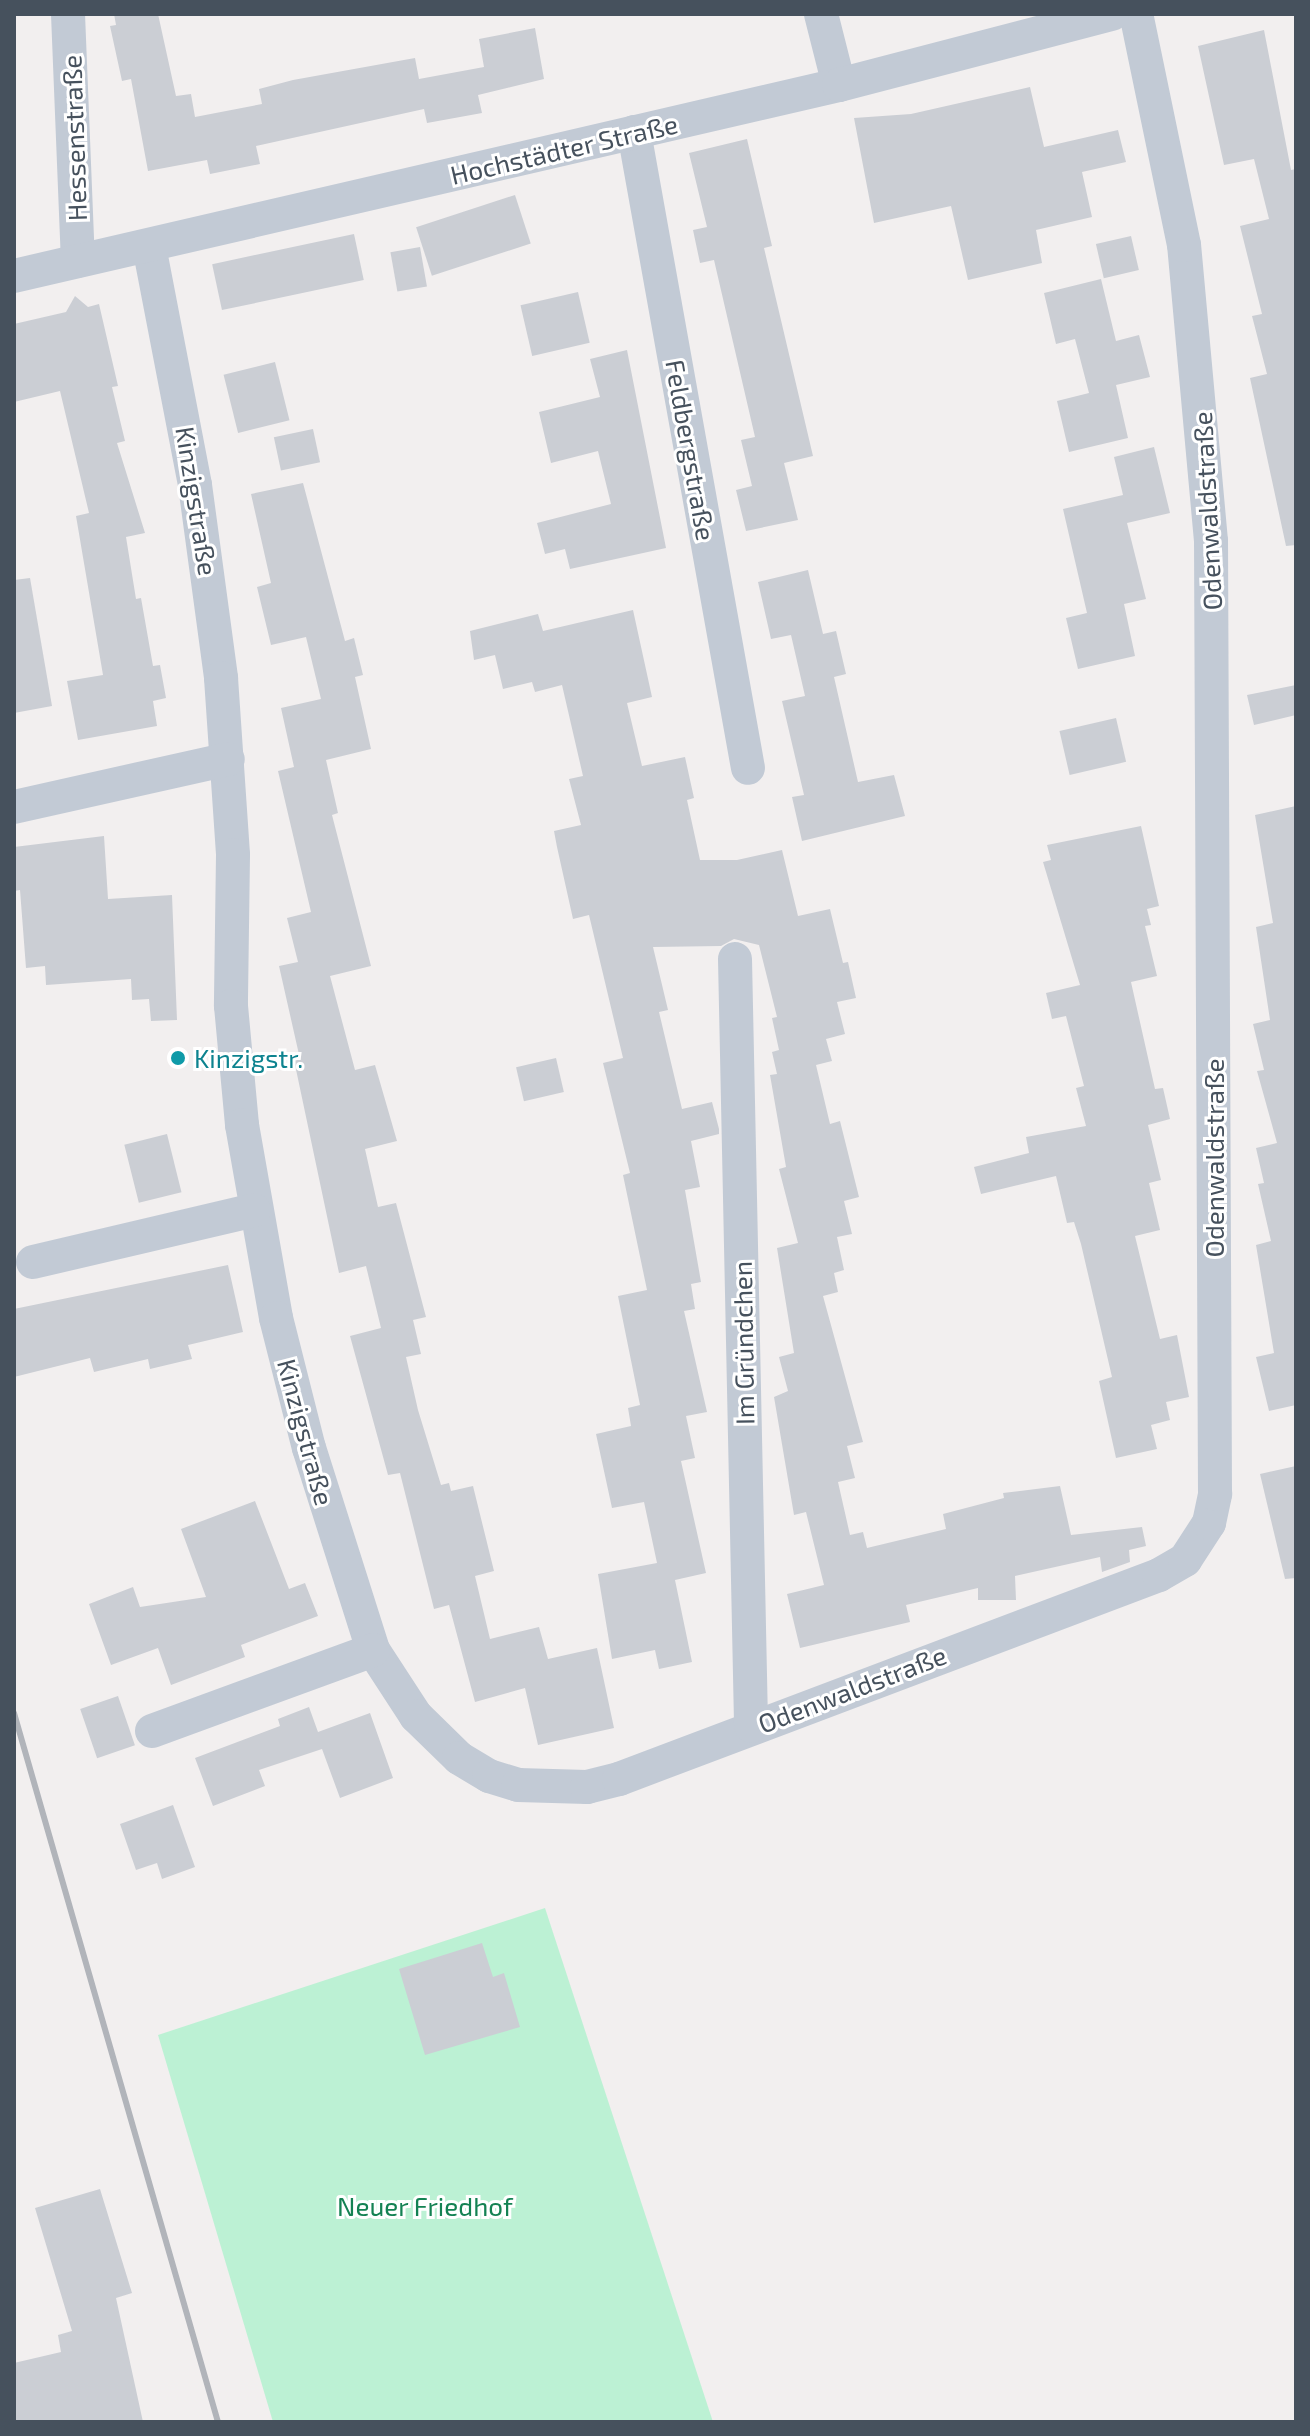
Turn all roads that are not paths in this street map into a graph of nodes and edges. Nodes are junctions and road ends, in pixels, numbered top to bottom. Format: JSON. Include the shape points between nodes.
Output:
{"nodes":[{"id":1,"x":68,"y":14,"type":"edge"},
{"id":2,"x":821,"y":14,"type":"edge"},
{"id":3,"x":1112,"y":14,"type":"edge"},
{"id":4,"x":1136,"y":14,"type":"edge"},
{"id":5,"x":839,"y":85,"type":"junction"},
{"id":6,"x":634,"y":132,"type":"junction"},
{"id":7,"x":149,"y":246,"type":"junction"},
{"id":8,"x":78,"y":261,"type":"junction"},
{"id":9,"x":14,"y":276,"type":"edge"},
{"id":10,"x":228,"y":759,"type":"junction"},
{"id":11,"x":748,"y":768,"type":"dead end"},
{"id":12,"x":14,"y":807,"type":"edge"},
{"id":13,"x":735,"y":959,"type":"dead end"},
{"id":14,"x":254,"y":1210,"type":"junction"},
{"id":15,"x":33,"y":1262,"type":"dead end"},
{"id":16,"x":373,"y":1650,"type":"junction"},
{"id":17,"x":751,"y":1726,"type":"junction"},
{"id":18,"x":152,"y":1731,"type":"dead end"},
{"id":19,"x":489,"y":1776,"type":"joint"}],
"edges":[{"from":1,"to":8,"type":"street","name":"Hessenstraße"},
{"from":2,"to":5,"type":"street"},
{"from":3,"to":5,"type":"street","name":"Hochstädter Straße"},
{"from":4,"to":17,"type":"street","name":"Odenwaldstraße","via":[[1184,245],[1211,541],[1215,1494],[1209,1523],[1185,1560],[1159,1575]]},
{"from":5,"to":6,"type":"street","name":"Hochstädter Straße"},
{"from":6,"to":7,"type":"street","name":"Hochstädter Straße"},
{"from":6,"to":11,"type":"street","name":"Feldbergstraße"},
{"from":7,"to":8,"type":"street","name":"Hochstädter Straße"},
{"from":7,"to":10,"type":"street","name":"Kinzigstraße","via":[[195,485]]},
{"from":8,"to":9,"type":"street","name":"Hochstädter Straße"},
{"from":10,"to":12,"type":"street"},
{"from":10,"to":14,"type":"street","name":"Kinzigstraße","via":[[231,1006]]},
{"from":13,"to":17,"type":"street","name":"Im Gründchen"},
{"from":14,"to":15,"type":"street"},
{"from":14,"to":16,"type":"street","name":"Kinzigstraße","via":[[309,1448]]},
{"from":16,"to":18,"type":"street"},
{"from":16,"to":19,"type":"street","name":"Kinzigstraße","via":[[416,1716],[459,1758]]},
{"from":17,"to":19,"type":"street","name":"Odenwaldstraße","via":[[587,1787],[518,1785]]}]}
